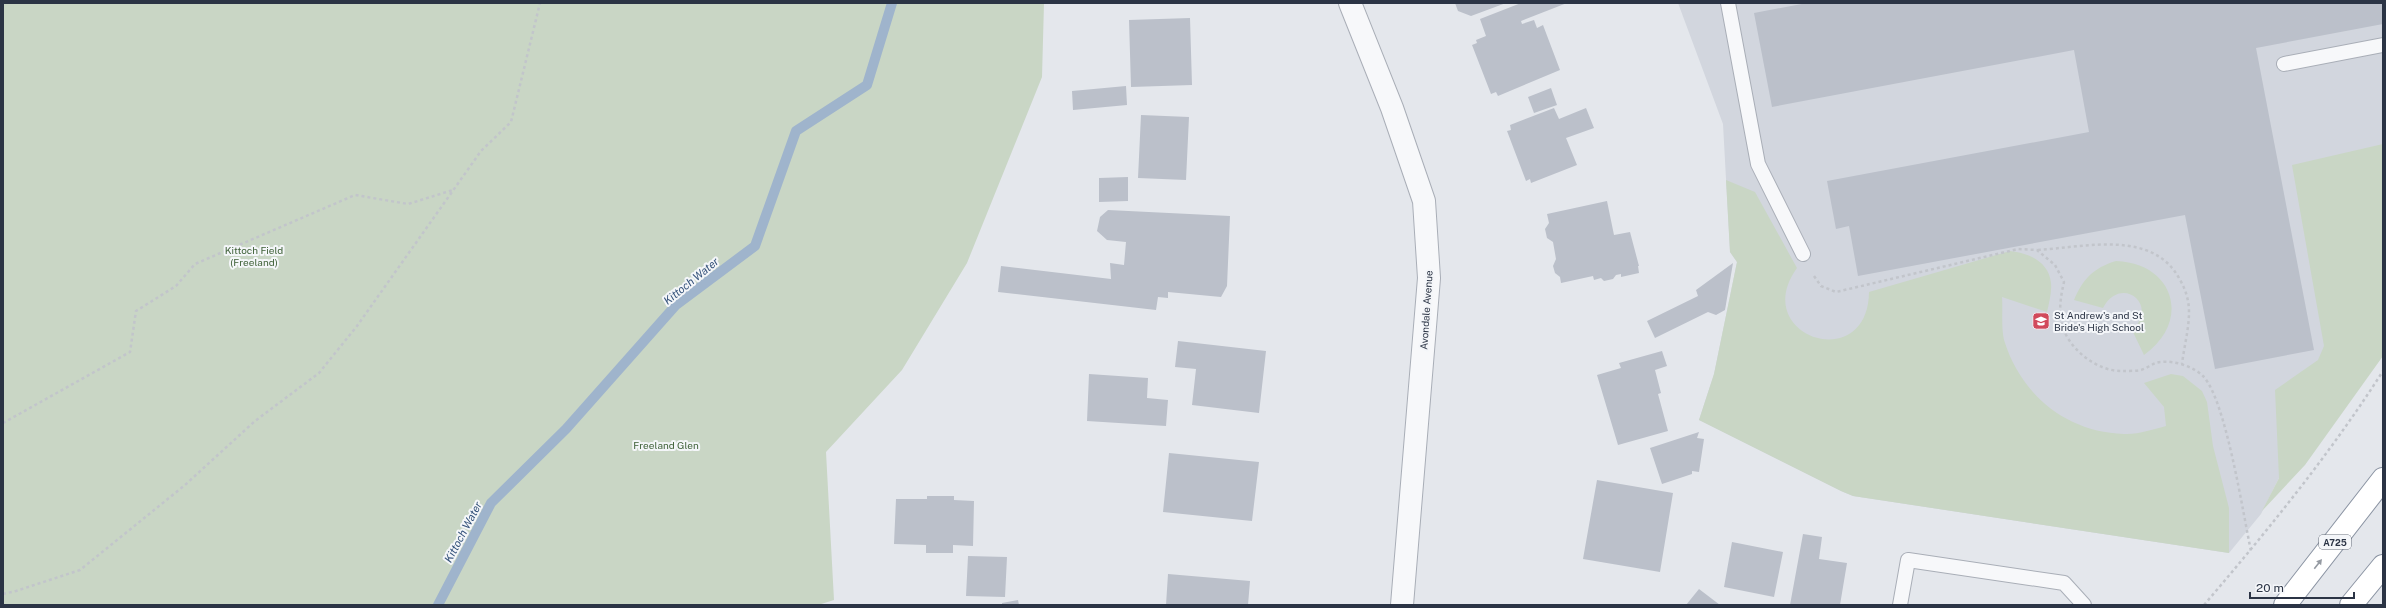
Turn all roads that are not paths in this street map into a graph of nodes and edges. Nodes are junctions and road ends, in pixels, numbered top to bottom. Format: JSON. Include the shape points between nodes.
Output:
{"nodes":[{"id":1,"x":1350,"y":3,"type":"edge"},
{"id":2,"x":1728,"y":3,"type":"edge"},
{"id":3,"x":2383,"y":45,"type":"edge"},
{"id":4,"x":2284,"y":64,"type":"dead end"},
{"id":5,"x":1802,"y":254,"type":"road end"},
{"id":6,"x":2383,"y":479,"type":"edge"},
{"id":7,"x":2383,"y":566,"type":"edge"},
{"id":8,"x":1402,"y":605,"type":"edge"},
{"id":9,"x":1900,"y":605,"type":"edge"},
{"id":10,"x":2084,"y":605,"type":"edge"},
{"id":11,"x":2285,"y":605,"type":"edge"},
{"id":12,"x":2351,"y":605,"type":"edge"}],
"edges":[{"from":1,"to":8,"type":"street","name":"Avondale Avenue","via":[[1392,108],[1424,201],[1429,278]]},
{"from":2,"to":5,"type":"lane","via":[[1758,164]]},
{"from":3,"to":4,"type":"lane"},
{"from":11,"to":6,"type":"highway","number":"A725","one_way":true},
{"from":7,"to":12,"type":"highway"},
{"from":9,"to":10,"type":"lane","via":[[1908,560],[2064,583]]}]}
